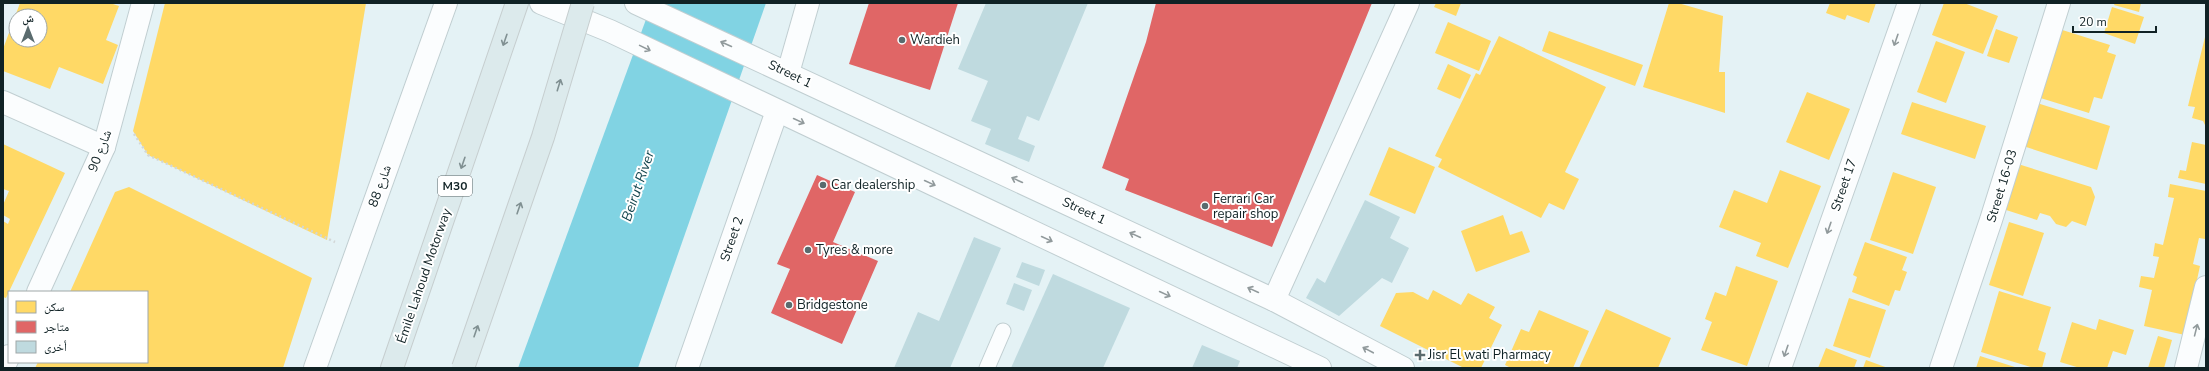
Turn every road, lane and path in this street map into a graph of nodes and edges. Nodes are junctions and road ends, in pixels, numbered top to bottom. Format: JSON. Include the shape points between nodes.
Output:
{"nodes":[{"id":1,"x":143,"y":3,"type":"edge"},
{"id":2,"x":446,"y":3,"type":"edge"},
{"id":3,"x":517,"y":3,"type":"edge"},
{"id":4,"x":541,"y":3,"type":"edge"},
{"id":5,"x":583,"y":3,"type":"edge"},
{"id":6,"x":636,"y":3,"type":"edge"},
{"id":7,"x":808,"y":3,"type":"edge"},
{"id":8,"x":1408,"y":3,"type":"edge"},
{"id":9,"x":1909,"y":3,"type":"edge"},
{"id":10,"x":2059,"y":3,"type":"edge"},
{"id":11,"x":788,"y":73,"type":"junction"},
{"id":12,"x":3,"y":102,"type":"edge"},
{"id":13,"x":777,"y":111,"type":"junction"},
{"id":14,"x":132,"y":131,"type":"dead end"},
{"id":15,"x":104,"y":147,"type":"junction"},
{"id":16,"x":338,"y":243,"type":"dead end"},
{"id":17,"x":2206,"y":287,"type":"edge"},
{"id":18,"x":38,"y":291,"type":"edge"},
{"id":19,"x":1274,"y":300,"type":"junction"},
{"id":20,"x":1003,"y":331,"type":"dead end"},
{"id":21,"x":8,"y":358,"type":"edge"},
{"id":22,"x":3,"y":368,"type":"edge"},
{"id":23,"x":315,"y":368,"type":"edge"},
{"id":24,"x":392,"y":368,"type":"edge"},
{"id":25,"x":463,"y":368,"type":"edge"},
{"id":26,"x":687,"y":368,"type":"edge"},
{"id":27,"x":987,"y":368,"type":"edge"},
{"id":28,"x":1320,"y":368,"type":"edge"},
{"id":29,"x":1403,"y":368,"type":"edge"},
{"id":30,"x":1780,"y":368,"type":"edge"},
{"id":31,"x":1941,"y":368,"type":"edge"},
{"id":32,"x":2186,"y":368,"type":"edge"}],
"edges":[{"from":1,"to":15,"type":"street","name":"شارع 90"},
{"from":2,"to":23,"type":"street","name":"شارع 88"},
{"from":3,"to":24,"type":"highway","name":"Émile Lahoud Motorway","number":"M30","one_way":true},
{"from":4,"to":13,"type":"street","one_way":true,"via":[[610,31]]},
{"from":25,"to":5,"type":"highway","one_way":true,"bridge":true,"via":[[544,137]]},
{"from":11,"to":6,"type":"street","name":"Street 1","one_way":true},
{"from":7,"to":11,"type":"street"},
{"from":8,"to":19,"type":"street"},
{"from":9,"to":30,"type":"street","name":"Street 17","one_way":true},
{"from":10,"to":31,"type":"street","name":"Street 16-03","via":[[1991,220]]},
{"from":19,"to":11,"type":"street","name":"Street 1","one_way":true},
{"from":12,"to":15,"type":"street"},
{"from":13,"to":26,"type":"street","name":"Street 2"},
{"from":13,"to":28,"type":"street","one_way":true},
{"from":14,"to":16,"type":"path","via":[[148,155]]},
{"from":15,"to":18,"type":"street","name":"شارع 90"},
{"from":32,"to":17,"type":"street","one_way":true},
{"from":29,"to":19,"type":"street","name":"Street 1","one_way":true},
{"from":20,"to":27,"type":"lane"},
{"from":21,"to":22,"type":"street"}]}
